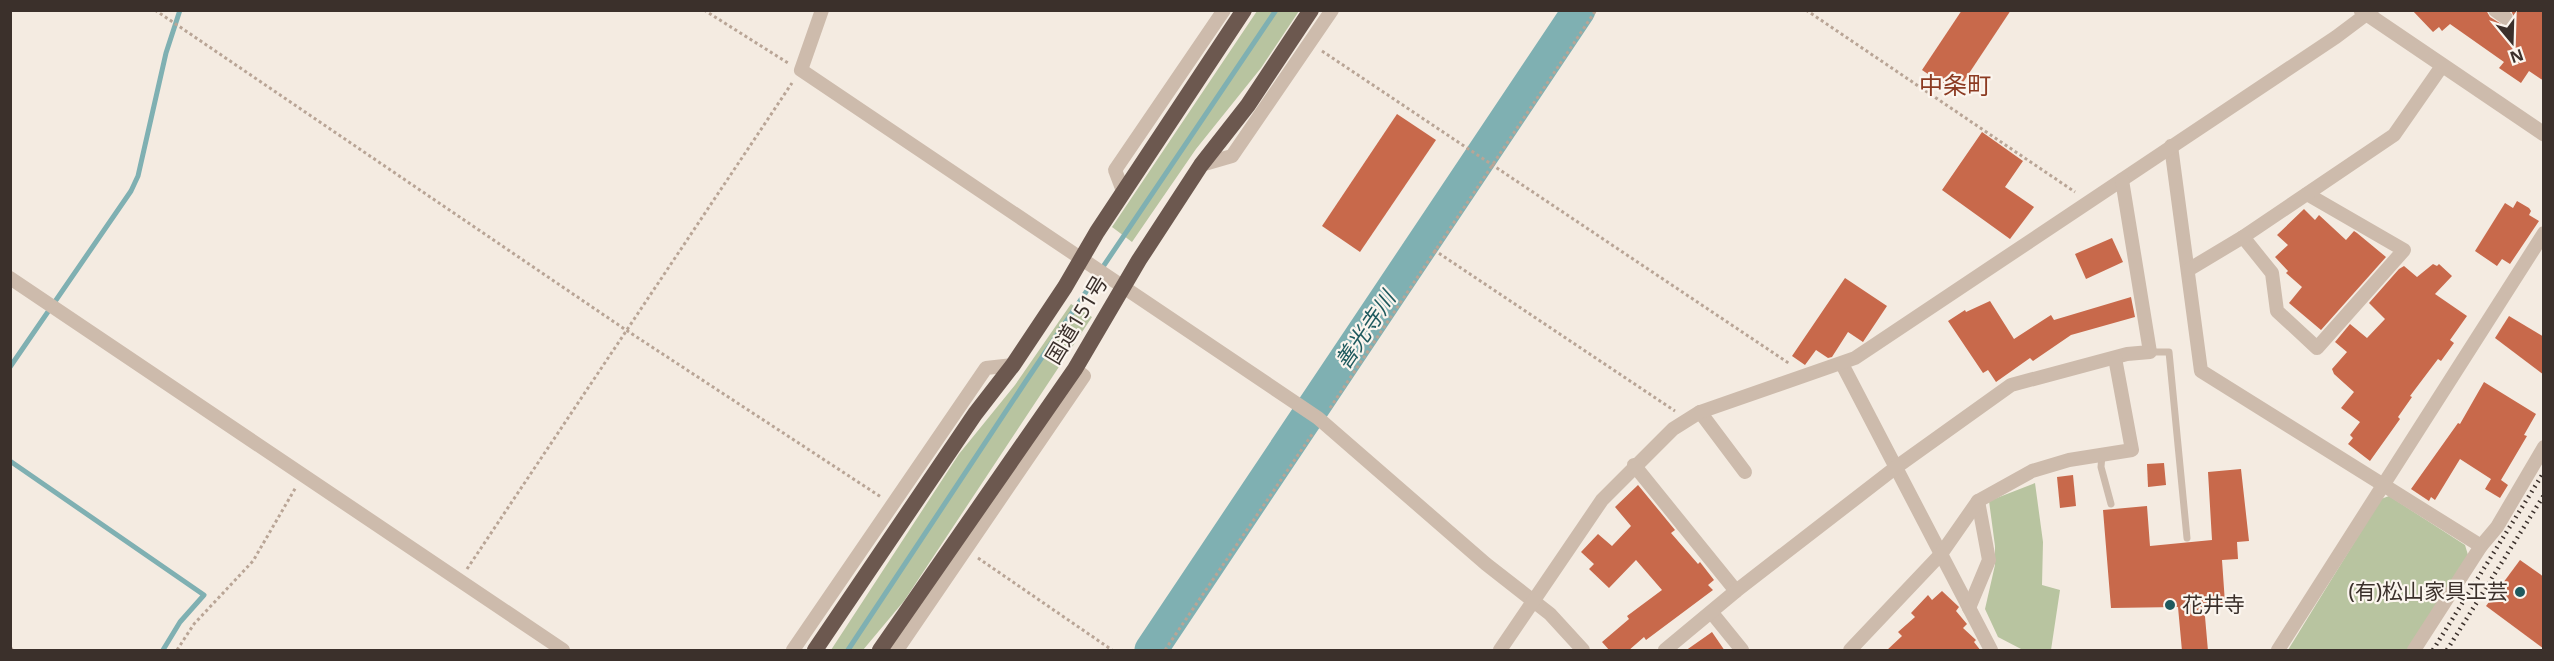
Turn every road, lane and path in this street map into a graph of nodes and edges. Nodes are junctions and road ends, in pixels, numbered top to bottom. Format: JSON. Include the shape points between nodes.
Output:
{"nodes":[{"id":1,"x":155,"y":10,"type":"edge"},
{"id":2,"x":704,"y":10,"type":"edge"},
{"id":3,"x":822,"y":10,"type":"edge"},
{"id":4,"x":1224,"y":10,"type":"edge"},
{"id":5,"x":1244,"y":10,"type":"edge"},
{"id":6,"x":1311,"y":10,"type":"edge"},
{"id":7,"x":1332,"y":10,"type":"edge"},
{"id":8,"x":1596,"y":10,"type":"edge"},
{"id":9,"x":1806,"y":10,"type":"edge"},
{"id":10,"x":2367,"y":12,"type":"edge"},
{"id":11,"x":1310,"y":44,"type":"junction"},
{"id":12,"x":2442,"y":66,"type":"junction"},
{"id":13,"x":801,"y":70,"type":"junction"},
{"id":14,"x":2544,"y":134,"type":"edge"},
{"id":15,"x":2171,"y":146,"type":"junction"},
{"id":16,"x":1492,"y":163,"type":"junction"},
{"id":17,"x":1202,"y":165,"type":"junction"},
{"id":18,"x":2122,"y":180,"type":"junction"},
{"id":19,"x":1123,"y":191,"type":"junction"},
{"id":20,"x":2307,"y":194,"type":"junction"},
{"id":21,"x":2089,"y":202,"type":"junction"},
{"id":22,"x":2544,"y":233,"type":"edge"},
{"id":23,"x":2243,"y":237,"type":"junction"},
{"id":24,"x":1434,"y":250,"type":"junction"},
{"id":25,"x":1081,"y":258,"type":"junction"},
{"id":26,"x":2188,"y":270,"type":"junction"},
{"id":27,"x":10,"y":278,"type":"edge"},
{"id":28,"x":1123,"y":287,"type":"junction"},
{"id":29,"x":626,"y":330,"type":"junction"},
{"id":30,"x":2150,"y":352,"type":"junction"},
{"id":31,"x":2115,"y":358,"type":"junction"},
{"id":32,"x":1842,"y":364,"type":"junction"},
{"id":33,"x":1013,"y":365,"type":"junction"},
{"id":34,"x":1075,"y":369,"type":"junction"},
{"id":35,"x":1808,"y":376,"type":"junction"},
{"id":36,"x":1700,"y":412,"type":"junction"},
{"id":37,"x":1320,"y":419,"type":"junction"},
{"id":38,"x":1686,"y":419,"type":"junction"},
{"id":39,"x":2544,"y":447,"type":"edge"},
{"id":40,"x":2102,"y":455,"type":"junction"},
{"id":41,"x":1634,"y":465,"type":"junction"},
{"id":42,"x":1895,"y":468,"type":"junction"},
{"id":43,"x":1745,"y":472,"type":"dead end"},
{"id":44,"x":303,"y":475,"type":"junction"},
{"id":45,"x":2383,"y":484,"type":"junction"},
{"id":46,"x":1978,"y":501,"type":"junction"},
{"id":47,"x":2110,"y":504,"type":"dead end"},
{"id":48,"x":892,"y":505,"type":"junction"},
{"id":49,"x":2187,"y":538,"type":"dead end"},
{"id":50,"x":2481,"y":546,"type":"junction"},
{"id":51,"x":966,"y":550,"type":"junction"},
{"id":52,"x":1941,"y":554,"type":"junction"},
{"id":53,"x":459,"y":581,"type":"junction"},
{"id":54,"x":1736,"y":591,"type":"junction"},
{"id":55,"x":1533,"y":600,"type":"junction"},
{"id":56,"x":1969,"y":608,"type":"junction"},
{"id":57,"x":1712,"y":613,"type":"junction"},
{"id":58,"x":10,"y":648,"type":"edge"},
{"id":59,"x":1991,"y":650,"type":"edge"},
{"id":60,"x":14,"y":651,"type":"edge"},
{"id":61,"x":177,"y":651,"type":"edge"},
{"id":62,"x":563,"y":651,"type":"edge"},
{"id":63,"x":793,"y":651,"type":"edge"},
{"id":64,"x":815,"y":651,"type":"edge"},
{"id":65,"x":880,"y":651,"type":"edge"},
{"id":66,"x":897,"y":651,"type":"edge"},
{"id":67,"x":1113,"y":651,"type":"edge"},
{"id":68,"x":1165,"y":651,"type":"edge"},
{"id":69,"x":1500,"y":651,"type":"edge"},
{"id":70,"x":1583,"y":651,"type":"edge"},
{"id":71,"x":1665,"y":651,"type":"edge"},
{"id":72,"x":1742,"y":651,"type":"edge"},
{"id":73,"x":1850,"y":651,"type":"edge"},
{"id":74,"x":2278,"y":651,"type":"edge"},
{"id":75,"x":2414,"y":651,"type":"edge"}],
"edges":[{"from":1,"to":29,"type":"path"},
{"from":2,"to":13,"type":"path"},
{"from":3,"to":13,"type":"street"},
{"from":4,"to":19,"type":"street","via":[[1115,170]]},
{"from":5,"to":19,"type":"highway","name":"国道151号"},
{"from":6,"to":17,"type":"highway","name":"国道151号","via":[[1248,105]]},
{"from":7,"to":11,"type":"street"},
{"from":8,"to":16,"type":"path"},
{"from":9,"to":21,"type":"path"},
{"from":10,"to":12,"type":"street"},
{"from":10,"to":15,"type":"street","via":[[2336,37]]},
{"from":11,"to":16,"type":"path"},
{"from":11,"to":17,"type":"street","via":[[1232,156]]},
{"from":12,"to":14,"type":"street"},
{"from":12,"to":20,"type":"street","via":[[2394,135]]},
{"from":13,"to":25,"type":"street"},
{"from":13,"to":29,"type":"path"},
{"from":15,"to":18,"type":"street"},
{"from":15,"to":26,"type":"street"},
{"from":16,"to":24,"type":"path"},
{"from":16,"to":35,"type":"path"},
{"from":17,"to":28,"type":"highway","name":"国道151号"},
{"from":18,"to":21,"type":"street"},
{"from":18,"to":30,"type":"street"},
{"from":19,"to":25,"type":"highway","name":"国道151号"},
{"from":20,"to":23,"type":"street"},
{"from":20,"to":23,"type":"street","via":[[2404,250],[2317,348],[2277,311],[2272,273]]},
{"from":21,"to":32,"type":"street"},
{"from":22,"to":45,"type":"street"},
{"from":23,"to":26,"type":"street"},
{"from":24,"to":37,"type":"path"},
{"from":24,"to":38,"type":"path"},
{"from":25,"to":28,"type":"street"},
{"from":25,"to":33,"type":"highway","name":"国道151号"},
{"from":26,"to":45,"type":"street","via":[[2201,371]]},
{"from":27,"to":44,"type":"street"},
{"from":28,"to":34,"type":"highway","name":"国道151号"},
{"from":28,"to":37,"type":"street"},
{"from":29,"to":48,"type":"path"},
{"from":29,"to":53,"type":"path"},
{"from":30,"to":31,"type":"street"},
{"from":30,"to":49,"type":"lane","via":[[2169,352]]},
{"from":31,"to":40,"type":"street","via":[[2132,450]]},
{"from":31,"to":42,"type":"street","via":[[2011,386]]},
{"from":32,"to":35,"type":"street"},
{"from":32,"to":42,"type":"street"},
{"from":33,"to":48,"type":"street","via":[[986,368]]},
{"from":33,"to":64,"type":"highway","name":"国道151号","via":[[975,414]]},
{"from":34,"to":51,"type":"street","via":[[1084,376]]},
{"from":34,"to":65,"type":"highway","name":"国道151号"},
{"from":35,"to":36,"type":"street"},
{"from":36,"to":38,"type":"street"},
{"from":36,"to":43,"type":"street"},
{"from":37,"to":55,"type":"street","via":[[1486,564]]},
{"from":37,"to":68,"type":"path"},
{"from":38,"to":41,"type":"street"},
{"from":39,"to":50,"type":"street","via":[[2497,527]]},
{"from":40,"to":46,"type":"street","via":[[2032,471]]},
{"from":40,"to":47,"type":"lane"},
{"from":41,"to":54,"type":"street"},
{"from":41,"to":55,"type":"street","via":[[1602,500]]},
{"from":42,"to":52,"type":"street"},
{"from":42,"to":54,"type":"street"},
{"from":44,"to":53,"type":"street"},
{"from":44,"to":61,"type":"path","via":[[253,561],[194,624]]},
{"from":45,"to":50,"type":"street"},
{"from":45,"to":74,"type":"street"},
{"from":46,"to":52,"type":"street"},
{"from":46,"to":56,"type":"street","via":[[1989,560]]},
{"from":48,"to":63,"type":"street"},
{"from":50,"to":75,"type":"street"},
{"from":51,"to":66,"type":"street"},
{"from":51,"to":67,"type":"path"},
{"from":52,"to":56,"type":"street"},
{"from":52,"to":73,"type":"street"},
{"from":53,"to":62,"type":"street"},
{"from":54,"to":57,"type":"street"},
{"from":55,"to":69,"type":"street"},
{"from":55,"to":70,"type":"street"},
{"from":56,"to":59,"type":"street"},
{"from":57,"to":71,"type":"street"},
{"from":57,"to":72,"type":"street"},
{"from":58,"to":60,"type":"path"}]}
